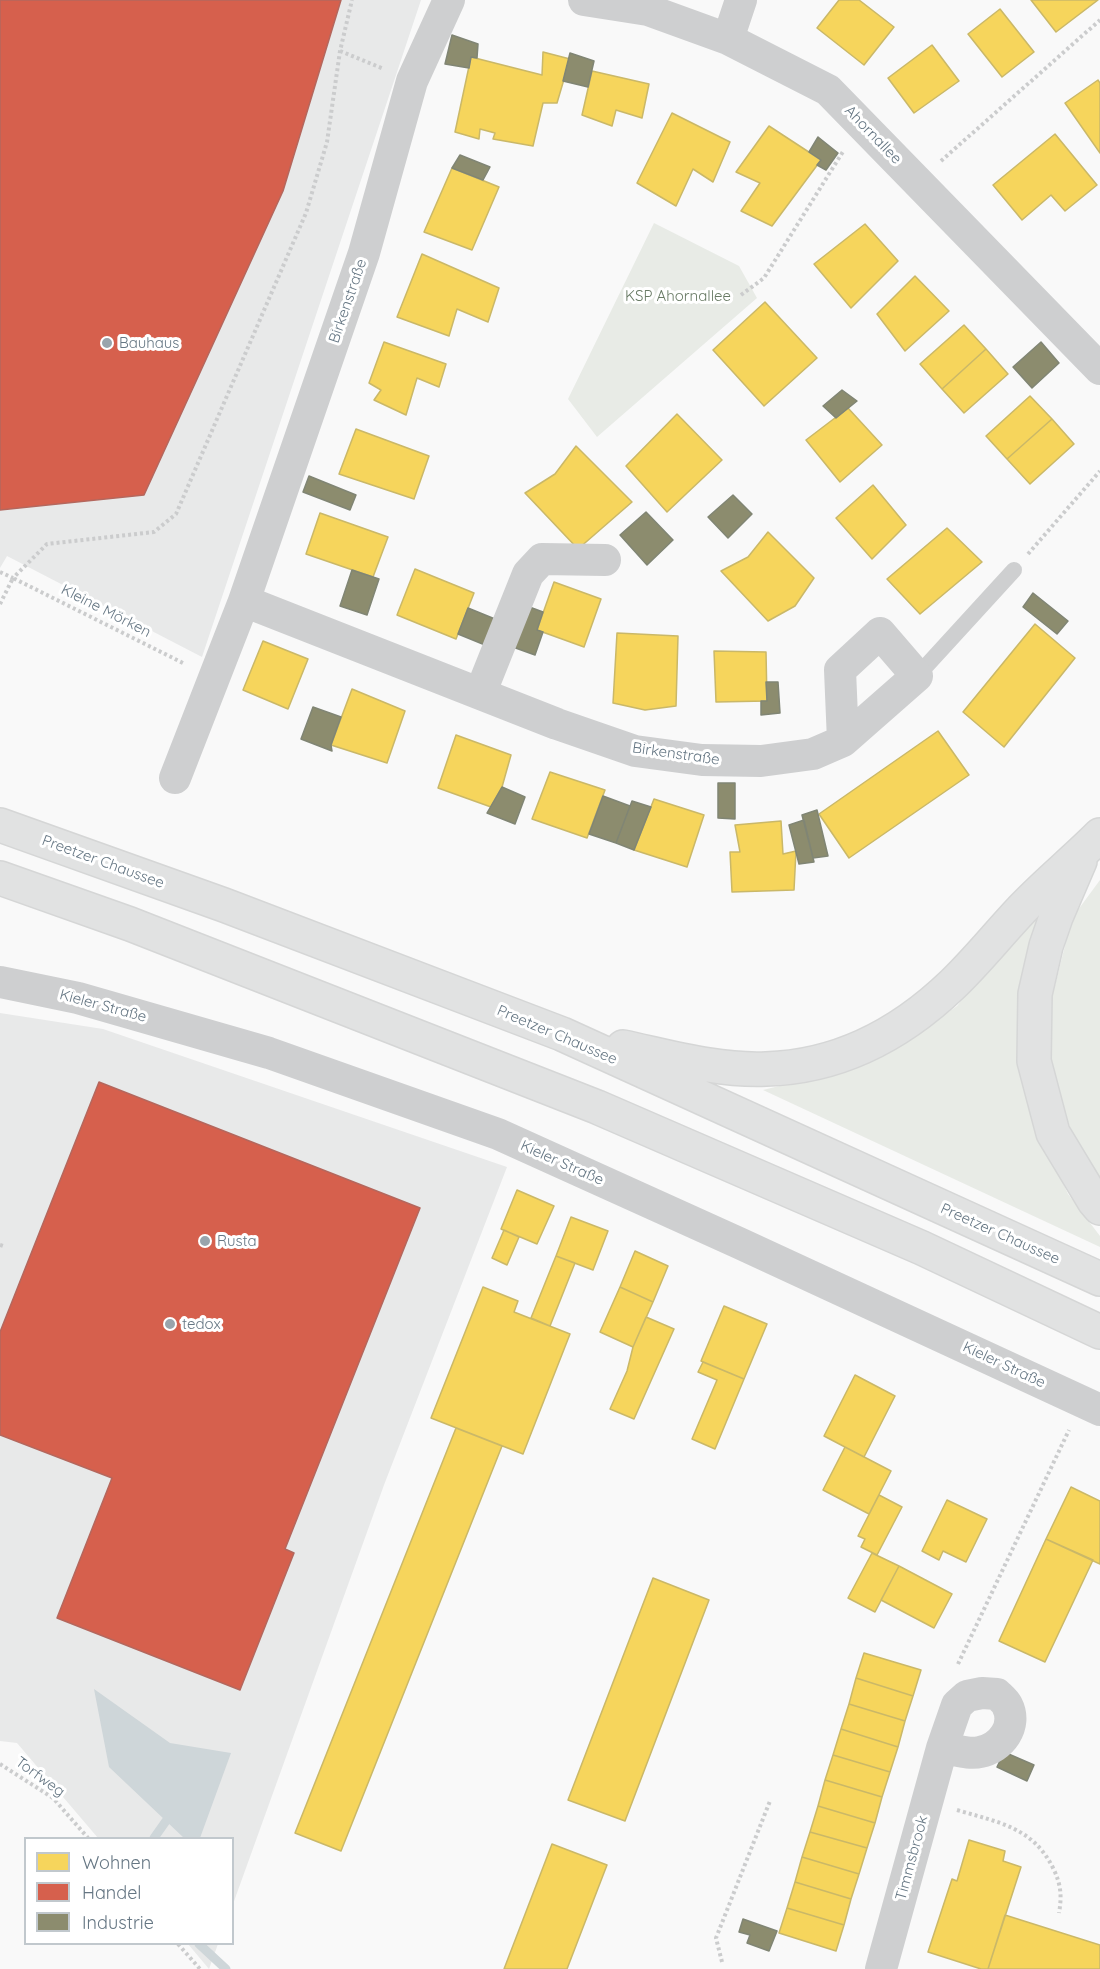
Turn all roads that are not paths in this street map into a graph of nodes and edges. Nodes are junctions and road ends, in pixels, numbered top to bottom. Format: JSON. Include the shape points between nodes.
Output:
{"nodes":[{"id":1,"x":449,"y":0,"type":"edge"},
{"id":2,"x":584,"y":0,"type":"edge"},
{"id":3,"x":741,"y":0,"type":"edge"},
{"id":4,"x":728,"y":39,"type":"junction"},
{"id":5,"x":1100,"y":369,"type":"edge"},
{"id":6,"x":605,"y":560,"type":"dead end"},
{"id":7,"x":1014,"y":570,"type":"road end"},
{"id":8,"x":244,"y":601,"type":"junction"},
{"id":9,"x":917,"y":676,"type":"junction"},
{"id":10,"x":480,"y":694,"type":"junction"},
{"id":11,"x":843,"y":741,"type":"junction"},
{"id":12,"x":175,"y":778,"type":"dead end"},
{"id":13,"x":0,"y":825,"type":"edge"},
{"id":14,"x":1092,"y":843,"type":"edge"},
{"id":15,"x":0,"y":879,"type":"edge"},
{"id":16,"x":0,"y":982,"type":"edge"},
{"id":17,"x":562,"y":1034,"type":"junction"},
{"id":18,"x":1100,"y":1208,"type":"edge"},
{"id":19,"x":1100,"y":1279,"type":"edge"},
{"id":20,"x":1100,"y":1332,"type":"edge"},
{"id":21,"x":1091,"y":1406,"type":"edge"},
{"id":22,"x":942,"y":1748,"type":"junction"},
{"id":23,"x":881,"y":1969,"type":"edge"}],
"edges":[{"from":1,"to":8,"type":"street","name":"Birkenstraße","via":[[412,81],[364,253]]},
{"from":2,"to":4,"type":"street","name":"Ahornallee","via":[[648,10]]},
{"from":3,"to":4,"type":"street"},
{"from":4,"to":5,"type":"street","name":"Ahornallee","via":[[828,90]]},
{"from":6,"to":10,"type":"street","via":[[542,559],[528,574]]},
{"from":7,"to":9,"type":"lane"},
{"from":8,"to":10,"type":"street","name":"Birkenstraße"},
{"from":8,"to":12,"type":"street","name":"Birkenstraße"},
{"from":9,"to":11,"type":"street","name":"Birkenstraße"},
{"from":9,"to":11,"type":"street","via":[[880,633],[840,670]]},
{"from":10,"to":11,"type":"street","name":"Birkenstraße","via":[[635,751],[702,760],[792,757],[813,754]]},
{"from":13,"to":17,"type":"highway","name":"Preetzer Chaussee","via":[[224,905]]},
{"from":14,"to":17,"type":"highway","via":[[1025,905],[930,1005],[886,1034],[836,1059],[775,1069],[730,1067]]},
{"from":14,"to":18,"type":"highway","via":[[1046,946],[1035,994],[1034,1061],[1053,1133]]},
{"from":15,"to":20,"type":"highway","via":[[130,924],[597,1107],[922,1248]]},
{"from":16,"to":21,"type":"street","name":"Kieler Straße","via":[[78,998],[269,1053],[498,1134]]},
{"from":17,"to":19,"type":"highway","name":"Preetzer Chaussee"},
{"from":22,"to":22,"type":"street","name":"Timmsbrook","via":[[957,1705],[967,1696],[997,1694],[1007,1705],[1007,1734],[997,1746],[978,1753]]},
{"from":22,"to":23,"type":"street","name":"Timmsbrook"}]}
